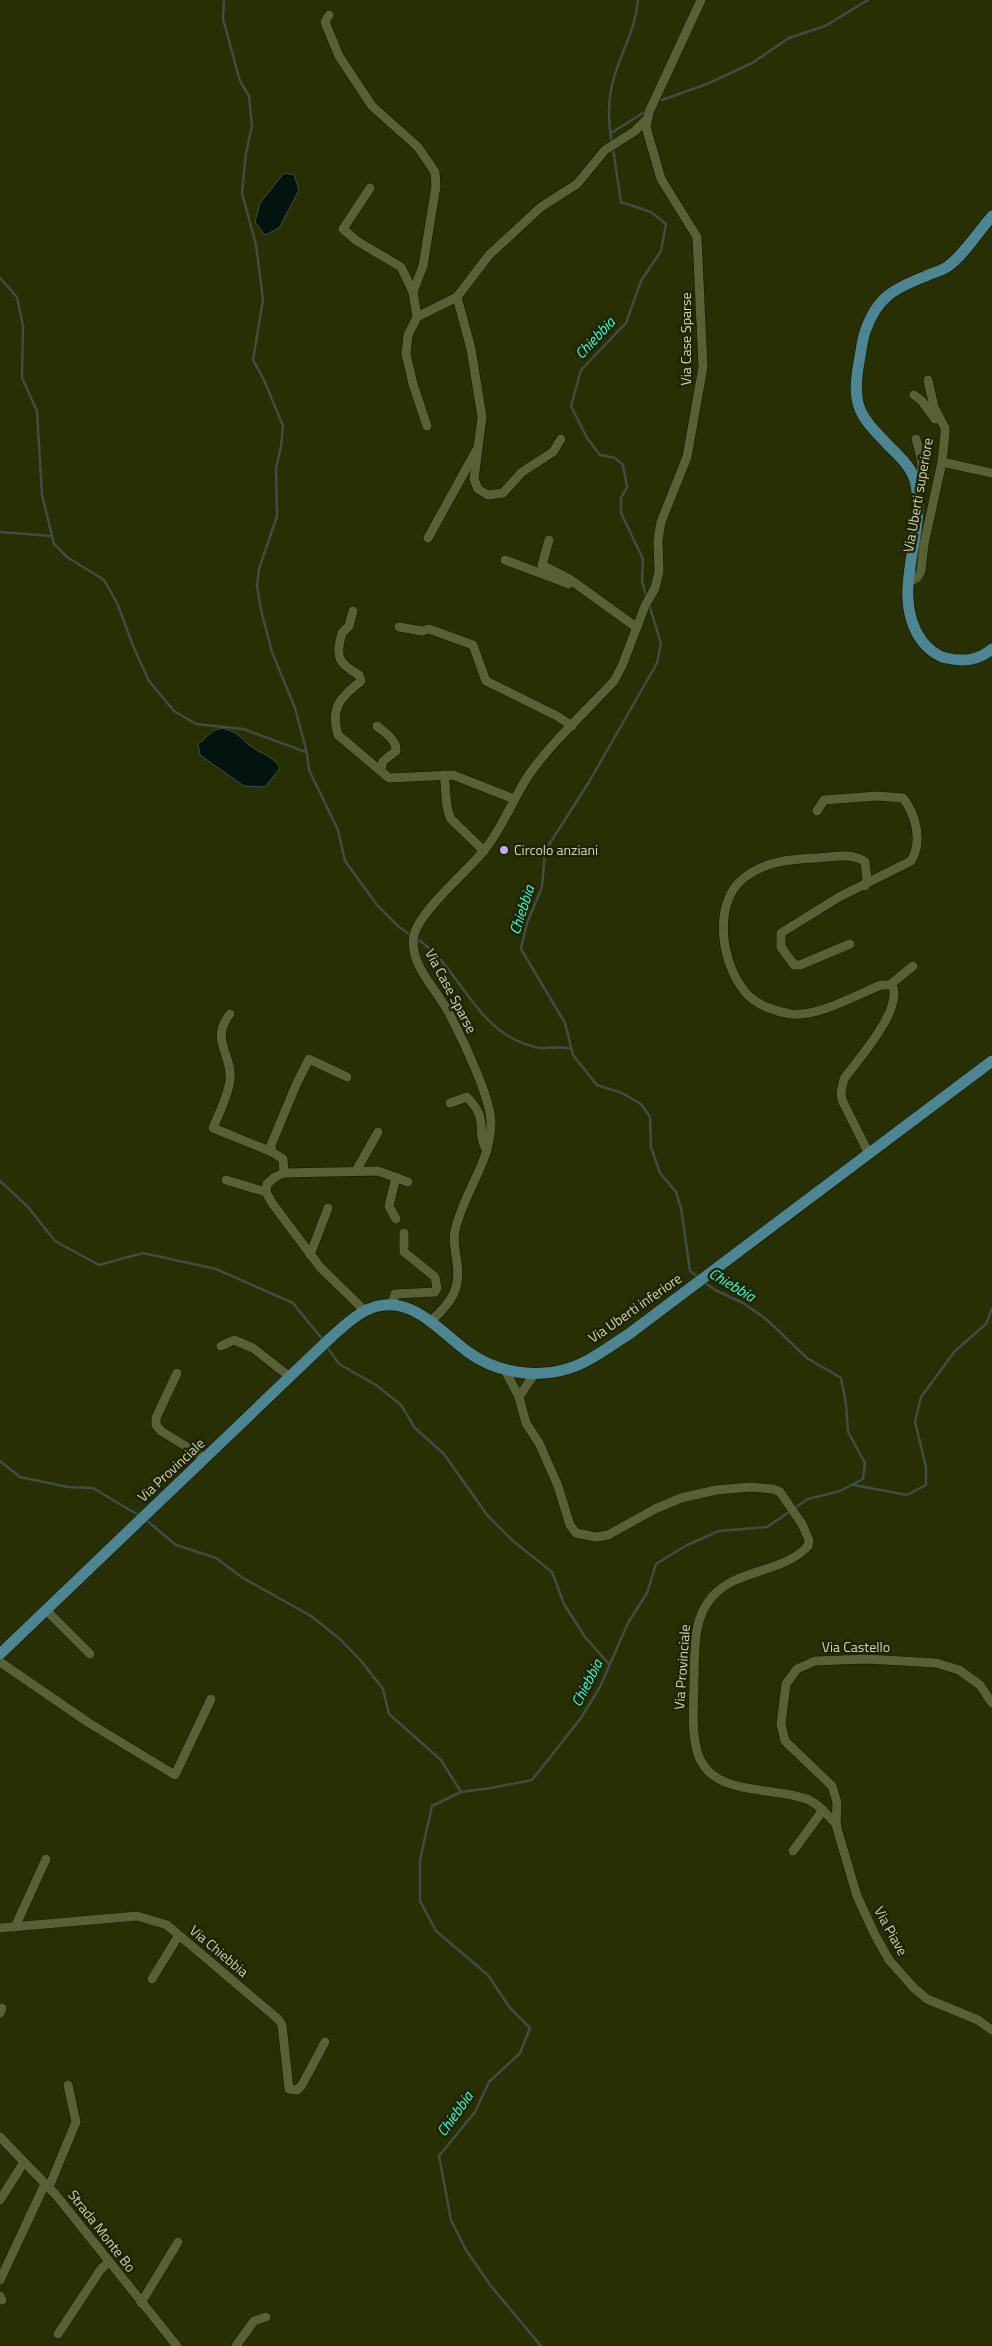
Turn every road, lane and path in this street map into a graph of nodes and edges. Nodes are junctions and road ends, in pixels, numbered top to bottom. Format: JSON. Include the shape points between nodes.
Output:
{"nodes":[{"id":1,"x":701,"y":0,"type":"edge"},
{"id":2,"x":329,"y":15,"type":"dead end"},
{"id":3,"x":648,"y":118,"type":"junction"},
{"id":4,"x":370,"y":188,"type":"dead end"},
{"id":5,"x":992,"y":216,"type":"edge"},
{"id":6,"x":413,"y":292,"type":"junction"},
{"id":7,"x":457,"y":297,"type":"junction"},
{"id":8,"x":417,"y":317,"type":"junction"},
{"id":9,"x":928,"y":380,"type":"dead end"},
{"id":10,"x":914,"y":395,"type":"dead end"},
{"id":11,"x":427,"y":426,"type":"dead end"},
{"id":12,"x":945,"y":434,"type":"junction"},
{"id":13,"x":561,"y":439,"type":"dead end"},
{"id":14,"x":916,"y":439,"type":"dead end"},
{"id":15,"x":479,"y":441,"type":"junction"},
{"id":16,"x":942,"y":462,"type":"junction"},
{"id":17,"x":992,"y":473,"type":"edge"},
{"id":18,"x":916,"y":486,"type":"junction"},
{"id":19,"x":428,"y":538,"type":"dead end"},
{"id":20,"x":549,"y":540,"type":"dead end"},
{"id":21,"x":505,"y":560,"type":"dead end"},
{"id":22,"x":909,"y":582,"type":"junction"},
{"id":23,"x":580,"y":589,"type":"junction"},
{"id":24,"x":353,"y":611,"type":"dead end"},
{"id":25,"x":399,"y":627,"type":"dead end"},
{"id":26,"x":636,"y":627,"type":"junction"},
{"id":27,"x":992,"y":649,"type":"edge"},
{"id":28,"x":377,"y":726,"type":"dead end"},
{"id":29,"x":572,"y":726,"type":"junction"},
{"id":30,"x":381,"y":769,"type":"junction"},
{"id":31,"x":444,"y":775,"type":"junction"},
{"id":32,"x":514,"y":799,"type":"junction"},
{"id":33,"x":817,"y":811,"type":"dead end"},
{"id":34,"x":484,"y":851,"type":"junction"},
{"id":35,"x":865,"y":886,"type":"junction"},
{"id":36,"x":850,"y":944,"type":"dead end"},
{"id":37,"x":913,"y":966,"type":"dead end"},
{"id":38,"x":891,"y":984,"type":"junction"},
{"id":39,"x":230,"y":1014,"type":"dead end"},
{"id":40,"x":992,"y":1061,"type":"edge"},
{"id":41,"x":347,"y":1076,"type":"dead end"},
{"id":42,"x":450,"y":1103,"type":"dead end"},
{"id":43,"x":378,"y":1132,"type":"dead end"},
{"id":44,"x":487,"y":1151,"type":"junction"},
{"id":45,"x":272,"y":1152,"type":"junction"},
{"id":46,"x":869,"y":1154,"type":"junction"},
{"id":47,"x":356,"y":1171,"type":"junction"},
{"id":48,"x":284,"y":1173,"type":"junction"},
{"id":49,"x":396,"y":1177,"type":"junction"},
{"id":50,"x":226,"y":1180,"type":"dead end"},
{"id":51,"x":408,"y":1182,"type":"dead end"},
{"id":52,"x":266,"y":1192,"type":"junction"},
{"id":53,"x":328,"y":1208,"type":"dead end"},
{"id":54,"x":396,"y":1220,"type":"dead end"},
{"id":55,"x":404,"y":1233,"type":"dead end"},
{"id":56,"x":310,"y":1255,"type":"junction"},
{"id":57,"x":392,"y":1305,"type":"junction"},
{"id":58,"x":365,"y":1311,"type":"junction"},
{"id":59,"x":430,"y":1322,"type":"junction"},
{"id":60,"x":221,"y":1346,"type":"dead end"},
{"id":61,"x":505,"y":1370,"type":"junction"},
{"id":62,"x":177,"y":1373,"type":"dead end"},
{"id":63,"x":535,"y":1373,"type":"junction"},
{"id":64,"x":290,"y":1378,"type":"junction"},
{"id":65,"x":519,"y":1397,"type":"junction"},
{"id":66,"x":205,"y":1458,"type":"junction"},
{"id":67,"x":46,"y":1610,"type":"junction"},
{"id":68,"x":0,"y":1654,"type":"edge"},
{"id":69,"x":90,"y":1654,"type":"dead end"},
{"id":70,"x":0,"y":1662,"type":"edge"},
{"id":71,"x":211,"y":1699,"type":"dead end"},
{"id":72,"x":992,"y":1703,"type":"edge"},
{"id":73,"x":823,"y":1810,"type":"junction"},
{"id":74,"x":837,"y":1824,"type":"junction"},
{"id":75,"x":793,"y":1851,"type":"dead end"},
{"id":76,"x":46,"y":1859,"type":"dead end"},
{"id":77,"x":15,"y":1927,"type":"junction"},
{"id":78,"x":0,"y":1928,"type":"edge"},
{"id":79,"x":179,"y":1935,"type":"junction"},
{"id":80,"x":152,"y":1978,"type":"dead end"},
{"id":81,"x":992,"y":2030,"type":"edge"},
{"id":82,"x":325,"y":2042,"type":"dead end"},
{"id":83,"x":68,"y":2085,"type":"dead end"},
{"id":84,"x":0,"y":2137,"type":"edge"},
{"id":85,"x":24,"y":2162,"type":"junction"},
{"id":86,"x":47,"y":2185,"type":"junction"},
{"id":87,"x":0,"y":2200,"type":"edge"},
{"id":88,"x":178,"y":2242,"type":"dead end"},
{"id":89,"x":109,"y":2262,"type":"junction"},
{"id":90,"x":0,"y":2280,"type":"edge"},
{"id":91,"x":141,"y":2302,"type":"junction"},
{"id":92,"x":266,"y":2317,"type":"dead end"},
{"id":93,"x":58,"y":2334,"type":"dead end"},
{"id":94,"x":177,"y":2346,"type":"edge"},
{"id":95,"x":236,"y":2346,"type":"edge"}],
"edges":[{"from":1,"to":3,"type":"street","name":"Via Case Sparse"},
{"from":2,"to":6,"type":"street","via":[[325,22],[339,56],[372,106],[418,148],[435,172],[436,186],[424,266]]},
{"from":3,"to":7,"type":"street","name":"Via Case Sparse","via":[[635,131],[605,150],[577,184],[541,207],[490,255]]},
{"from":3,"to":26,"type":"street","name":"Via Case Sparse","via":[[647,132],[661,179],[697,237],[703,367],[687,457],[661,522],[659,572]]},
{"from":4,"to":6,"type":"street","via":[[343,229],[401,267]]},
{"from":5,"to":18,"type":"main road","name":"Via Uberti superiore","via":[[947,267],[895,290],[881,300],[864,334],[856,389],[858,409],[866,423],[907,464]]},
{"from":6,"to":8,"type":"street"},
{"from":7,"to":8,"type":"street"},
{"from":7,"to":15,"type":"street","via":[[471,348],[482,417]]},
{"from":8,"to":11,"type":"street","via":[[408,335],[406,354]]},
{"from":9,"to":12,"type":"street","name":"Via Uberti superiore"},
{"from":10,"to":12,"type":"street","via":[[922,401]]},
{"from":12,"to":16,"type":"street","name":"Via Uberti superiore"},
{"from":13,"to":15,"type":"street","via":[[552,452],[522,472],[498,495],[488,495],[478,489],[474,479]]},
{"from":14,"to":18,"type":"street","via":[[923,463],[922,475]]},
{"from":15,"to":19,"type":"street"},
{"from":16,"to":17,"type":"street"},
{"from":16,"to":22,"type":"street","name":"Via Uberti superiore","via":[[921,571]]},
{"from":18,"to":22,"type":"main road","name":"Via Uberti superiore"},
{"from":20,"to":23,"type":"street","via":[[542,565],[568,578]]},
{"from":21,"to":23,"type":"street"},
{"from":22,"to":27,"type":"main road","name":"Via Uberti superiore","via":[[912,622],[926,647],[943,658],[960,661],[975,660]]},
{"from":23,"to":26,"type":"street"},
{"from":24,"to":30,"type":"street","via":[[349,626],[342,633],[338,656],[343,665],[359,675],[361,680],[338,702],[336,727],[343,741]]},
{"from":25,"to":29,"type":"street","via":[[429,629],[473,645],[486,681]]},
{"from":26,"to":29,"type":"street","name":"Via Case Sparse","via":[[614,681]]},
{"from":28,"to":30,"type":"street","via":[[395,742],[397,748],[383,761]]},
{"from":29,"to":32,"type":"street","name":"Via Case Sparse","via":[[530,774]]},
{"from":30,"to":31,"type":"street","via":[[389,778]]},
{"from":31,"to":32,"type":"street","via":[[465,779]]},
{"from":31,"to":34,"type":"street","via":[[451,819]]},
{"from":32,"to":34,"type":"street","name":"Via Case Sparse"},
{"from":33,"to":35,"type":"street","via":[[824,800],[877,796],[903,798],[910,807],[918,839],[916,853],[911,861]]},
{"from":34,"to":44,"type":"street","name":"Via Case Sparse","via":[[422,918],[413,945],[423,972],[450,1015],[483,1087],[492,1123]]},
{"from":35,"to":36,"type":"street","via":[[839,897],[781,933],[781,946],[794,964]]},
{"from":35,"to":38,"type":"street","via":[[865,862],[856,856],[792,859],[766,865],[744,877],[730,896],[724,914],[727,960],[735,979],[750,998],[792,1014],[812,1012]]},
{"from":37,"to":38,"type":"street"},
{"from":38,"to":46,"type":"street","via":[[895,994],[891,1011],[844,1079],[841,1092]]},
{"from":39,"to":45,"type":"street","via":[[222,1026],[221,1045],[230,1078],[213,1128]]},
{"from":40,"to":46,"type":"main road","name":"Via Uberti inferiore"},
{"from":41,"to":45,"type":"street","via":[[309,1059],[284,1112],[271,1145]]},
{"from":42,"to":44,"type":"street","via":[[467,1097],[478,1108],[482,1118],[481,1141]]},
{"from":43,"to":47,"type":"street"},
{"from":44,"to":59,"type":"street","name":"Via Case Sparse","via":[[455,1230],[453,1246],[458,1287],[446,1308]]},
{"from":45,"to":48,"type":"street","via":[[283,1159]]},
{"from":46,"to":63,"type":"main road","name":"Via Uberti inferiore","via":[[629,1334],[569,1368]]},
{"from":47,"to":48,"type":"street"},
{"from":47,"to":49,"type":"street","via":[[378,1171]]},
{"from":48,"to":52,"type":"street","via":[[267,1184]]},
{"from":49,"to":51,"type":"street"},
{"from":49,"to":54,"type":"street","via":[[389,1206]]},
{"from":50,"to":52,"type":"street"},
{"from":52,"to":56,"type":"street"},
{"from":53,"to":56,"type":"street"},
{"from":55,"to":57,"type":"street","via":[[404,1252],[435,1277],[437,1288],[429,1293],[395,1294]]},
{"from":56,"to":58,"type":"street"},
{"from":57,"to":58,"type":"main road","name":"Via Uberti inferiore"},
{"from":57,"to":59,"type":"main road","name":"Via Uberti inferiore","via":[[413,1309]]},
{"from":58,"to":64,"type":"main road","name":"Via Provinciale","via":[[325,1343]]},
{"from":59,"to":61,"type":"main road","name":"Via Uberti inferiore","via":[[469,1353]]},
{"from":60,"to":64,"type":"street","via":[[234,1340],[253,1348]]},
{"from":61,"to":63,"type":"main road","name":"Via Uberti inferiore"},
{"from":61,"to":65,"type":"street","name":"Via Provinciale"},
{"from":62,"to":66,"type":"street","via":[[156,1418],[156,1425]]},
{"from":63,"to":65,"type":"street"},
{"from":64,"to":66,"type":"main road","name":"Via Provinciale"},
{"from":65,"to":73,"type":"street","name":"Via Provinciale","via":[[526,1423],[558,1486],[570,1525],[582,1536],[596,1538],[608,1535],[681,1498],[716,1490],[773,1489],[787,1501],[800,1519],[808,1546],[790,1560],[722,1586],[704,1609],[697,1625],[694,1735],[698,1754],[714,1776],[733,1786],[792,1794],[810,1800]]},
{"from":66,"to":67,"type":"main road","name":"Via Provinciale"},
{"from":67,"to":68,"type":"main road","name":"Via Provinciale"},
{"from":67,"to":69,"type":"street"},
{"from":70,"to":71,"type":"street","via":[[88,1723],[174,1776]]},
{"from":72,"to":74,"type":"street","name":"Via Castello","via":[[980,1685],[959,1670],[936,1664],[866,1659],[815,1661],[797,1670],[786,1684],[781,1724],[785,1741],[832,1786],[837,1802]]},
{"from":73,"to":74,"type":"street","name":"Via Provinciale"},
{"from":73,"to":75,"type":"street"},
{"from":74,"to":81,"type":"street","name":"Via Piave","via":[[857,1896],[889,1960],[927,1999],[978,2020]]},
{"from":76,"to":77,"type":"street"},
{"from":77,"to":78,"type":"street","name":"Via Chiebbia"},
{"from":77,"to":79,"type":"street","name":"Via Chiebbia","via":[[137,1916],[167,1924]]},
{"from":79,"to":80,"type":"street"},
{"from":79,"to":82,"type":"street","name":"Via Chiebbia","via":[[278,2019],[282,2025],[289,2090],[297,2090],[302,2085]]},
{"from":83,"to":86,"type":"street","via":[[76,2122]]},
{"from":84,"to":85,"type":"street","name":"Strada Monte Bo"},
{"from":85,"to":86,"type":"street","name":"Strada Monte Bo"},
{"from":85,"to":87,"type":"street"},
{"from":86,"to":89,"type":"street","name":"Strada Monte Bo"},
{"from":86,"to":90,"type":"street"},
{"from":88,"to":91,"type":"street"},
{"from":89,"to":91,"type":"street","name":"Strada Monte Bo"},
{"from":89,"to":93,"type":"street"},
{"from":91,"to":94,"type":"street","name":"Strada Monte Bo"},
{"from":92,"to":95,"type":"street","via":[[254,2321]]}]}
